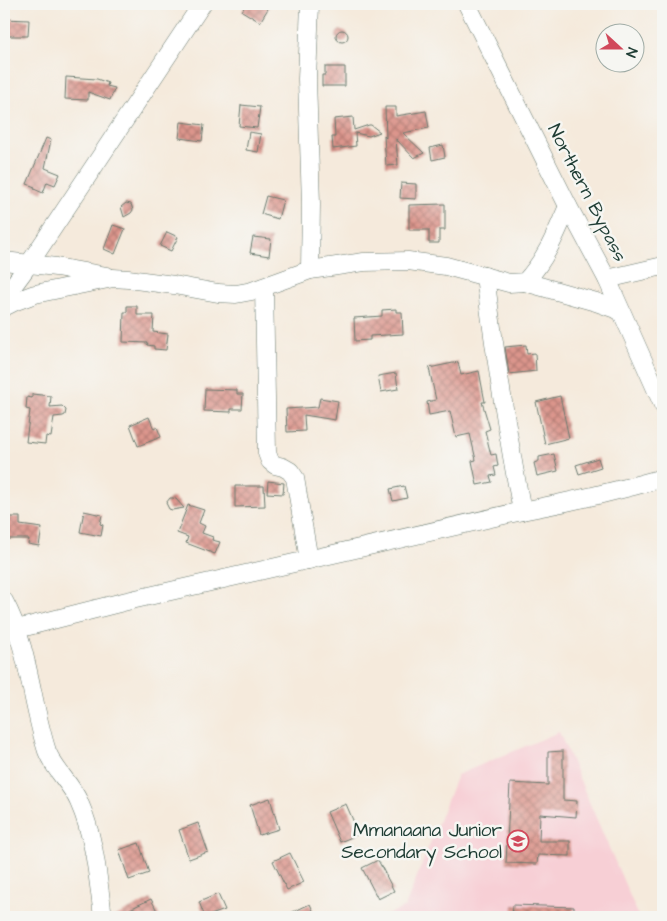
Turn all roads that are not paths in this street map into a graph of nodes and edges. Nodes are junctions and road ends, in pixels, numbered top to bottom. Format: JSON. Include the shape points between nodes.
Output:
{"nodes":[{"id":1,"x":202,"y":4,"type":"edge"},
{"id":2,"x":310,"y":4,"type":"edge"},
{"id":3,"x":467,"y":4,"type":"edge"},
{"id":4,"x":568,"y":206,"type":"junction"},
{"id":5,"x":4,"y":262,"type":"edge"},
{"id":6,"x":29,"y":264,"type":"junction"},
{"id":7,"x":663,"y":266,"type":"edge"},
{"id":8,"x":310,"y":270,"type":"junction"},
{"id":9,"x":485,"y":276,"type":"junction"},
{"id":10,"x":113,"y":278,"type":"junction"},
{"id":11,"x":606,"y":279,"type":"junction"},
{"id":12,"x":526,"y":282,"type":"junction"},
{"id":13,"x":264,"y":287,"type":"junction"},
{"id":14,"x":4,"y":298,"type":"edge"},
{"id":15,"x":4,"y":307,"type":"edge"},
{"id":16,"x":621,"y":311,"type":"junction"},
{"id":17,"x":663,"y":405,"type":"edge"},
{"id":18,"x":663,"y":478,"type":"edge"},
{"id":19,"x":522,"y":510,"type":"junction"},
{"id":20,"x":309,"y":560,"type":"junction"},
{"id":21,"x":4,"y":601,"type":"edge"},
{"id":22,"x":10,"y":630,"type":"edge"},
{"id":23,"x":103,"y":917,"type":"edge"}],
"edges":[{"from":1,"to":6,"type":"street"},
{"from":2,"to":8,"type":"street","via":[[307,78]]},
{"from":3,"to":4,"type":"street","name":"Northern Bypass"},
{"from":4,"to":11,"type":"street","name":"Northern Bypass"},
{"from":4,"to":12,"type":"street","via":[[548,251]]},
{"from":5,"to":6,"type":"street"},
{"from":6,"to":10,"type":"street"},
{"from":6,"to":14,"type":"street"},
{"from":7,"to":11,"type":"street"},
{"from":8,"to":9,"type":"street","via":[[364,262],[408,261]]},
{"from":8,"to":13,"type":"street"},
{"from":9,"to":12,"type":"street","via":[[509,283]]},
{"from":9,"to":19,"type":"street"},
{"from":10,"to":13,"type":"street","via":[[218,293],[236,294]]},
{"from":10,"to":15,"type":"street","via":[[35,294]]},
{"from":11,"to":16,"type":"street","name":"Northern Bypass"},
{"from":12,"to":16,"type":"street"},
{"from":13,"to":20,"type":"street","via":[[267,453],[270,461],[290,471],[295,478]]},
{"from":16,"to":17,"type":"street","name":"Northern Bypass"},
{"from":18,"to":19,"type":"street"},
{"from":19,"to":20,"type":"street"},
{"from":20,"to":22,"type":"street"},
{"from":21,"to":22,"type":"street"},
{"from":22,"to":23,"type":"street","via":[[48,752],[80,802],[88,825]]}]}
